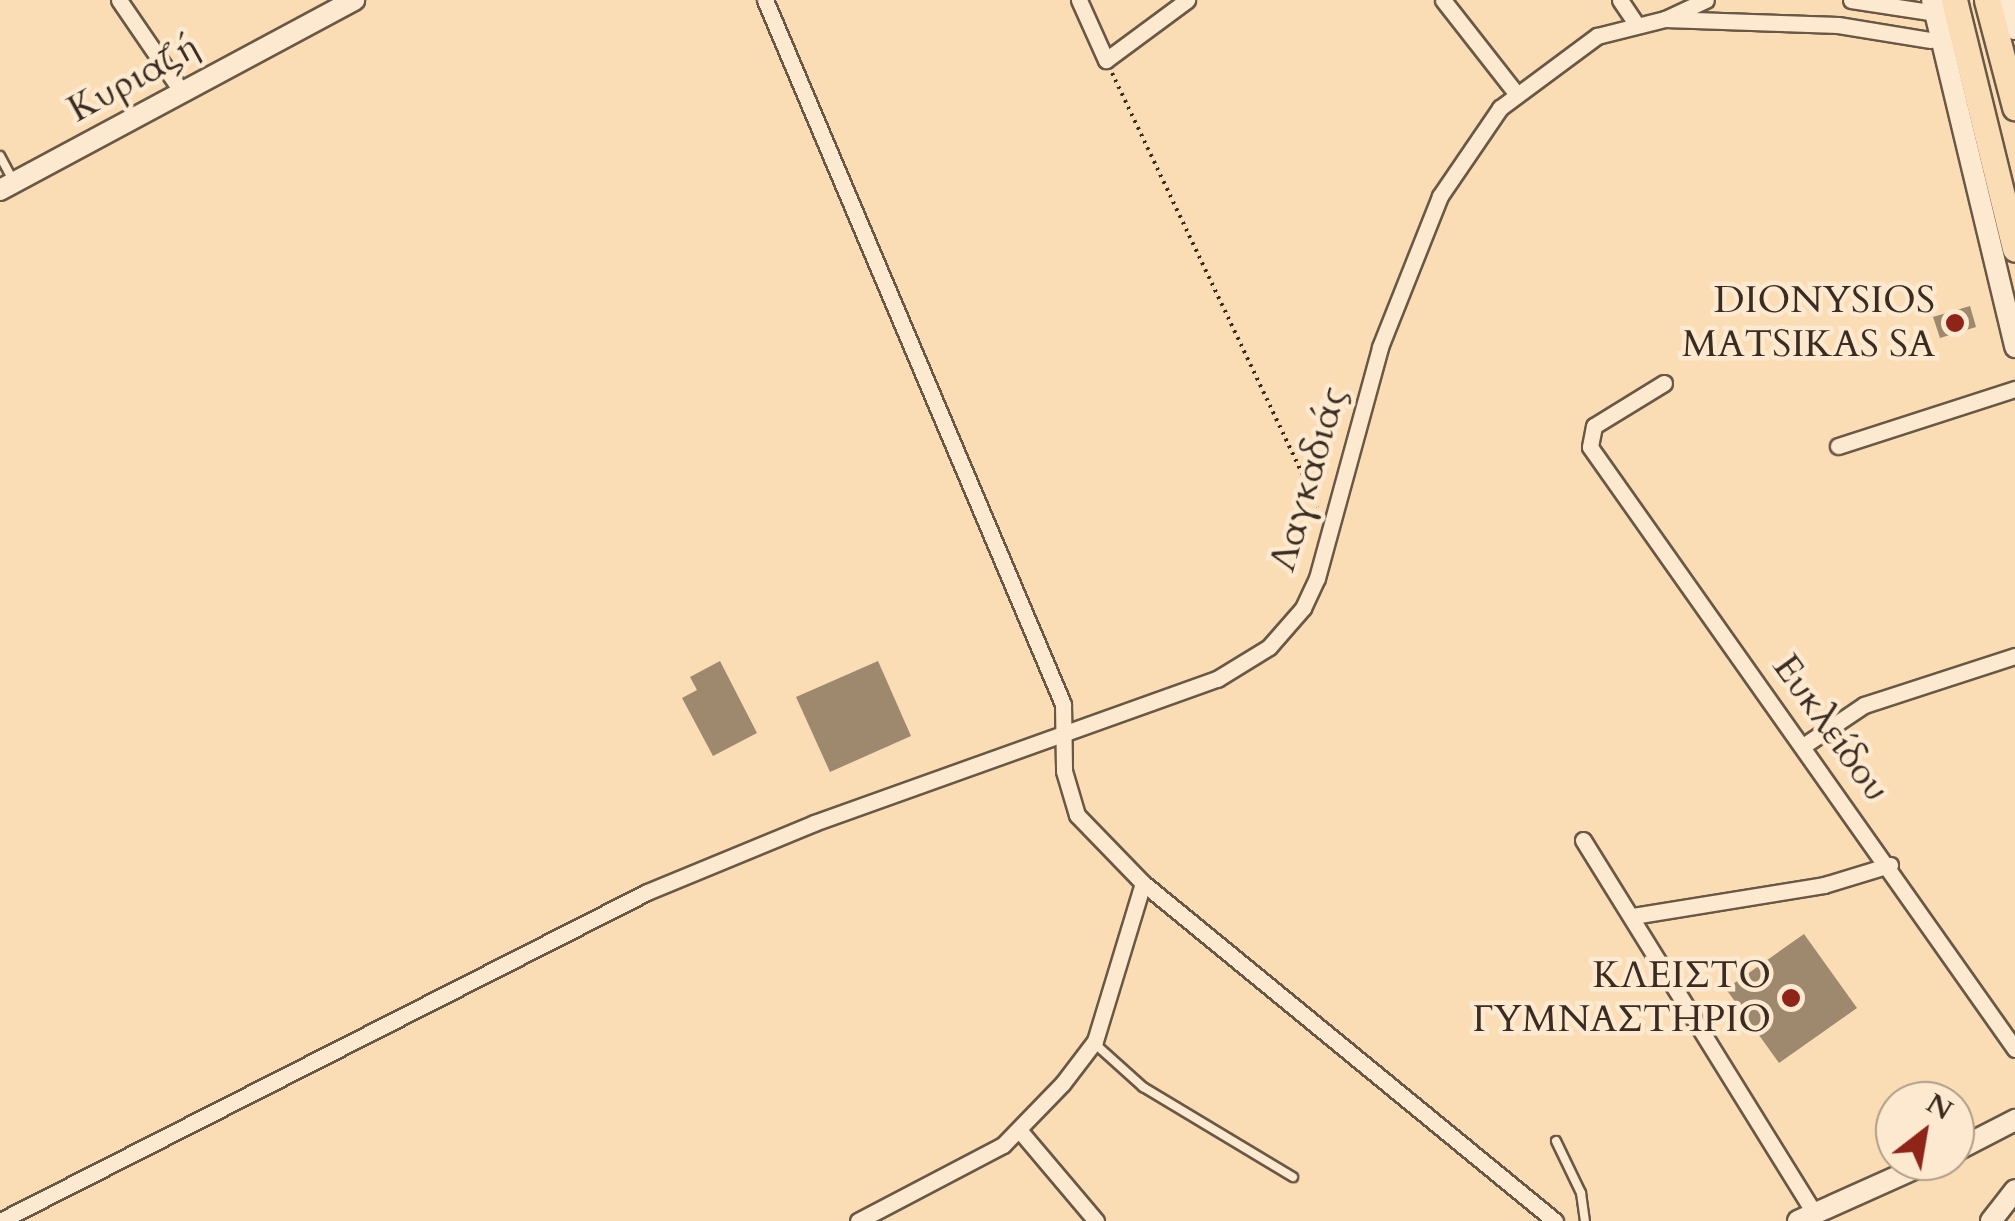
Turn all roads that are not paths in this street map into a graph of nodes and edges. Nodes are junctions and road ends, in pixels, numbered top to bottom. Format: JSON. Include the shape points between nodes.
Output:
{"nodes":[{"id":1,"x":118,"y":0,"type":"edge"},
{"id":2,"x":354,"y":0,"type":"edge"},
{"id":3,"x":765,"y":0,"type":"edge"},
{"id":4,"x":1080,"y":0,"type":"edge"},
{"id":5,"x":1187,"y":0,"type":"edge"},
{"id":6,"x":1443,"y":0,"type":"edge"},
{"id":7,"x":1620,"y":0,"type":"edge"},
{"id":8,"x":1706,"y":0,"type":"edge"},
{"id":9,"x":1851,"y":0,"type":"edge"},
{"id":10,"x":1987,"y":0,"type":"edge"},
{"id":11,"x":2007,"y":0,"type":"edge"},
{"id":12,"x":1941,"y":4,"type":"edge"},
{"id":13,"x":1665,"y":19,"type":"junction"},
{"id":14,"x":1634,"y":22,"type":"junction"},
{"id":15,"x":2015,"y":29,"type":"edge"},
{"id":16,"x":1932,"y":40,"type":"dead end"},
{"id":17,"x":182,"y":92,"type":"junction"},
{"id":18,"x":1516,"y":93,"type":"junction"},
{"id":19,"x":2015,"y":107,"type":"edge"},
{"id":20,"x":0,"y":156,"type":"edge"},
{"id":21,"x":7,"y":186,"type":"edge"},
{"id":22,"x":2015,"y":248,"type":"edge"},
{"id":23,"x":2015,"y":348,"type":"edge"},
{"id":24,"x":1664,"y":383,"type":"dead end"},
{"id":25,"x":2015,"y":389,"type":"edge"},
{"id":26,"x":1838,"y":446,"type":"dead end"},
{"id":27,"x":2015,"y":656,"type":"edge"},
{"id":28,"x":1064,"y":738,"type":"junction"},
{"id":29,"x":1803,"y":746,"type":"junction"},
{"id":30,"x":1583,"y":840,"type":"dead end"},
{"id":31,"x":1890,"y":865,"type":"junction"},
{"id":32,"x":1143,"y":882,"type":"junction"},
{"id":33,"x":1633,"y":916,"type":"junction"},
{"id":34,"x":1094,"y":1043,"type":"junction"},
{"id":35,"x":2015,"y":1049,"type":"edge"},
{"id":36,"x":2015,"y":1120,"type":"edge"},
{"id":37,"x":1020,"y":1131,"type":"junction"},
{"id":38,"x":1556,"y":1141,"type":"dead end"},
{"id":39,"x":1975,"y":1141,"type":"edge"},
{"id":40,"x":1293,"y":1177,"type":"dead end"},
{"id":41,"x":1887,"y":1181,"type":"edge"},
{"id":42,"x":2015,"y":1190,"type":"edge"},
{"id":43,"x":1807,"y":1217,"type":"edge"},
{"id":44,"x":0,"y":1221,"type":"edge"},
{"id":45,"x":858,"y":1221,"type":"edge"},
{"id":46,"x":1096,"y":1221,"type":"edge"},
{"id":47,"x":1555,"y":1221,"type":"edge"},
{"id":48,"x":1585,"y":1221,"type":"edge"},
{"id":49,"x":1991,"y":1221,"type":"edge"}],
"edges":[{"from":1,"to":17,"type":"street"},
{"from":2,"to":17,"type":"street","name":"Κυριαζή"},
{"from":3,"to":28,"type":"street","via":[[1063,704]]},
{"from":4,"to":5,"type":"street","via":[[1106,60]]},
{"from":6,"to":18,"type":"street"},
{"from":7,"to":14,"type":"street"},
{"from":8,"to":13,"type":"street","name":"Λαγκαδιάς"},
{"from":9,"to":12,"type":"street"},
{"from":10,"to":19,"type":"main road"},
{"from":11,"to":15,"type":"street"},
{"from":12,"to":22,"type":"main road"},
{"from":12,"to":23,"type":"street"},
{"from":13,"to":14,"type":"street","name":"Λαγκαδιάς"},
{"from":13,"to":16,"type":"street","name":"Λαγκαδιάς","via":[[1838,25]]},
{"from":14,"to":18,"type":"street","name":"Λαγκαδιάς","via":[[1598,36]]},
{"from":17,"to":21,"type":"street","name":"Κυριαζή"},
{"from":18,"to":28,"type":"street","name":"Λαγκαδιάς","via":[[1479,134],[1426,226],[1365,395],[1304,608],[1269,647],[1217,680]]},
{"from":20,"to":21,"type":"lane"},
{"from":24,"to":29,"type":"street","name":"Ευκλείδου","via":[[1594,426],[1590,447]]},
{"from":25,"to":26,"type":"street"},
{"from":27,"to":29,"type":"street","via":[[1864,706]]},
{"from":28,"to":32,"type":"street","via":[[1064,772],[1077,814]]},
{"from":28,"to":44,"type":"street","name":"Λαγκαδιάς","via":[[814,823],[647,892]]},
{"from":29,"to":31,"type":"street","name":"Ευκλείδου"},
{"from":30,"to":33,"type":"street"},
{"from":31,"to":33,"type":"street","via":[[1824,885]]},
{"from":31,"to":35,"type":"street","name":"Ευκλείδου"},
{"from":32,"to":34,"type":"street"},
{"from":32,"to":47,"type":"street"},
{"from":33,"to":43,"type":"street"},
{"from":34,"to":37,"type":"street"},
{"from":34,"to":40,"type":"lane","via":[[1142,1087]]},
{"from":36,"to":39,"type":"street"},
{"from":37,"to":45,"type":"street"},
{"from":37,"to":46,"type":"street"},
{"from":38,"to":48,"type":"lane","via":[[1581,1194]]},
{"from":41,"to":43,"type":"street"},
{"from":42,"to":49,"type":"street"}]}
